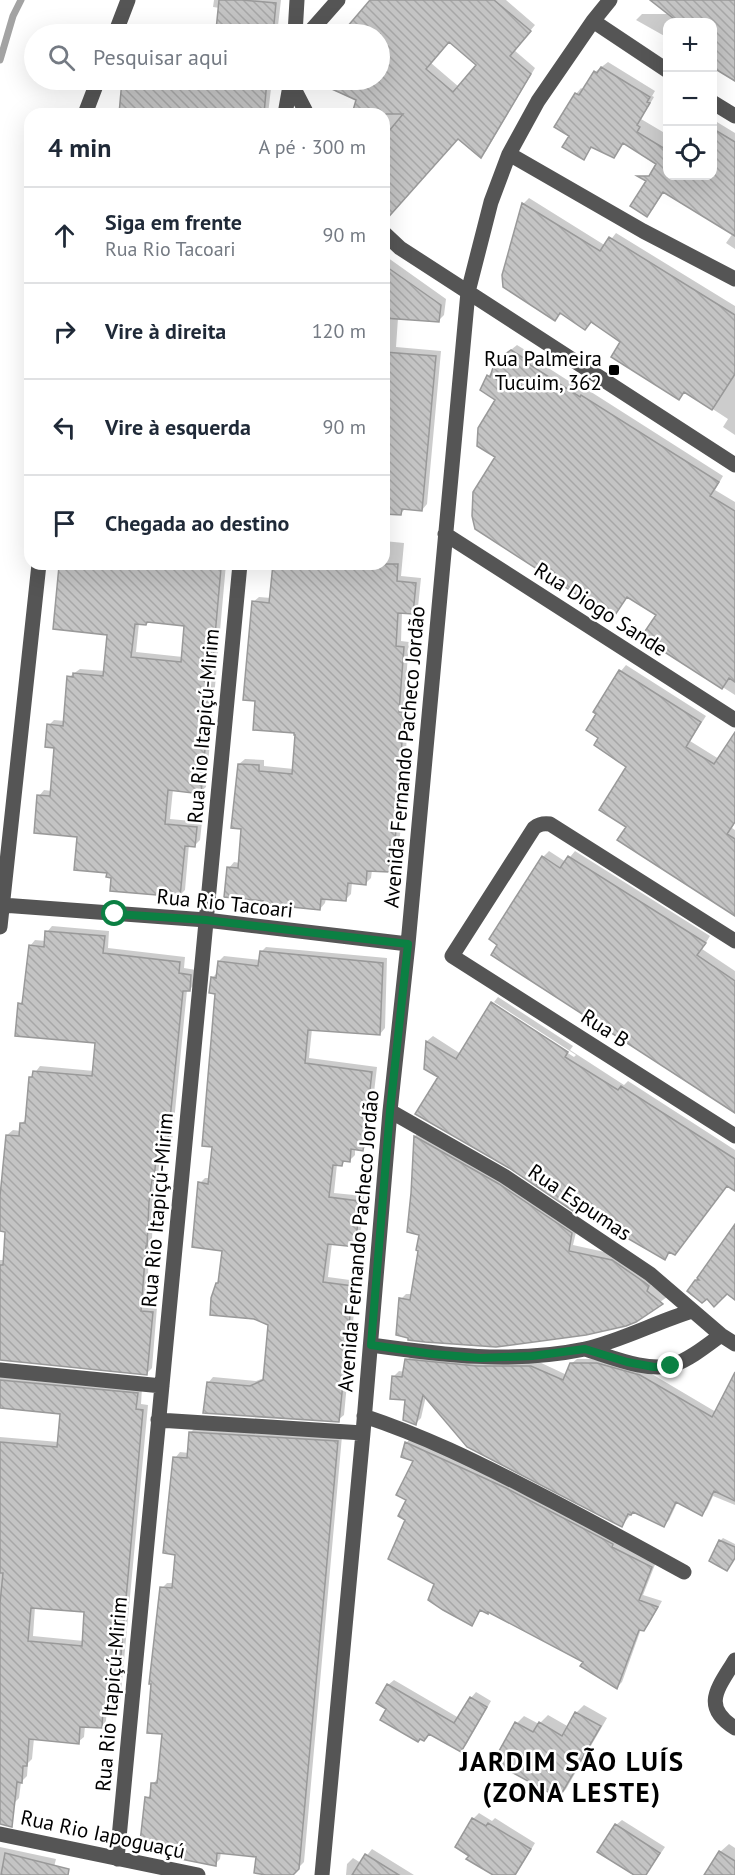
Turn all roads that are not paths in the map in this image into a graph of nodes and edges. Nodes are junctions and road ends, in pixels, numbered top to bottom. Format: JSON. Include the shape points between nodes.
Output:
{"nodes":[{"id":1,"x":128,"y":0,"type":"edge"},
{"id":2,"x":297,"y":0,"type":"edge"},
{"id":3,"x":338,"y":0,"type":"edge"},
{"id":4,"x":610,"y":0,"type":"edge"},
{"id":5,"x":593,"y":21,"type":"junction"},
{"id":6,"x":119,"y":24,"type":"edge"},
{"id":7,"x":296,"y":24,"type":"edge"},
{"id":8,"x":317,"y":24,"type":"edge"},
{"id":9,"x":663,"y":68,"type":"edge"},
{"id":10,"x":94,"y":90,"type":"edge"},
{"id":11,"x":289,"y":90,"type":"edge"},
{"id":12,"x":295,"y":90,"type":"edge"},
{"id":13,"x":717,"y":105,"type":"edge"},
{"id":14,"x":87,"y":108,"type":"edge"},
{"id":15,"x":286,"y":108,"type":"edge"},
{"id":16,"x":304,"y":108,"type":"edge"},
{"id":17,"x":735,"y":116,"type":"edge"},
{"id":18,"x":509,"y":154,"type":"junction"},
{"id":19,"x":390,"y":239,"type":"edge"},
{"id":20,"x":735,"y":279,"type":"edge"},
{"id":21,"x":468,"y":292,"type":"junction"},
{"id":22,"x":735,"y":465,"type":"edge"},
{"id":23,"x":445,"y":534,"type":"junction"},
{"id":24,"x":38,"y":570,"type":"edge"},
{"id":25,"x":239,"y":570,"type":"edge"},
{"id":26,"x":735,"y":720,"type":"edge"},
{"id":27,"x":2,"y":905,"type":"junction"},
{"id":28,"x":206,"y":920,"type":"junction"},
{"id":29,"x":0,"y":927,"type":"edge"},
{"id":30,"x":735,"y":941,"type":"edge"},
{"id":31,"x":408,"y":944,"type":"junction"},
{"id":32,"x":390,"y":1111,"type":"junction"},
{"id":33,"x":735,"y":1136,"type":"edge"},
{"id":34,"x":692,"y":1311,"type":"junction"},
{"id":35,"x":721,"y":1335,"type":"junction"},
{"id":36,"x":735,"y":1344,"type":"edge"},
{"id":37,"x":371,"y":1345,"type":"junction"},
{"id":38,"x":585,"y":1349,"type":"junction"},
{"id":39,"x":0,"y":1370,"type":"edge"},
{"id":40,"x":162,"y":1386,"type":"junction"},
{"id":41,"x":364,"y":1416,"type":"junction"},
{"id":42,"x":158,"y":1420,"type":"junction"},
{"id":43,"x":363,"y":1432,"type":"junction"},
{"id":44,"x":684,"y":1572,"type":"dead end"},
{"id":45,"x":735,"y":1660,"type":"edge"},
{"id":46,"x":735,"y":1728,"type":"edge"},
{"id":47,"x":0,"y":1834,"type":"edge"},
{"id":48,"x":117,"y":1860,"type":"junction"},
{"id":49,"x":198,"y":1875,"type":"edge"},
{"id":50,"x":322,"y":1875,"type":"edge"}],
"edges":[{"from":1,"to":6,"type":"street"},
{"from":2,"to":7,"type":"street"},
{"from":3,"to":8,"type":"street"},
{"from":4,"to":5,"type":"street","name":"Avenida Fernando Pacheco Jordão"},
{"from":5,"to":9,"type":"street"},
{"from":5,"to":18,"type":"street","name":"Avenida Fernando Pacheco Jordão","via":[[538,101]]},
{"from":10,"to":14,"type":"street"},
{"from":11,"to":15,"type":"street"},
{"from":12,"to":16,"type":"street"},
{"from":13,"to":17,"type":"street"},
{"from":18,"to":20,"type":"street"},
{"from":18,"to":21,"type":"street","name":"Avenida Fernando Pacheco Jordão","via":[[491,202]]},
{"from":19,"to":21,"type":"street"},
{"from":21,"to":22,"type":"street"},
{"from":21,"to":23,"type":"street","name":"Avenida Fernando Pacheco Jordão"},
{"from":23,"to":26,"type":"street","name":"Rua Diogo Sande"},
{"from":23,"to":31,"type":"street","name":"Avenida Fernando Pacheco Jordão"},
{"from":24,"to":27,"type":"street"},
{"from":25,"to":28,"type":"street","name":"Rua Rio Itapiçú-Mirim"},
{"from":27,"to":28,"type":"street","name":"Rua Rio Tacoari"},
{"from":27,"to":29,"type":"street"},
{"from":28,"to":31,"type":"street","name":"Rua Rio Tacoari"},
{"from":28,"to":40,"type":"street","name":"Rua Rio Itapiçú-Mirim"},
{"from":30,"to":33,"type":"street","name":"Rua B","via":[[545,823],[534,828],[452,956]]},
{"from":31,"to":32,"type":"street","name":"Avenida Fernando Pacheco Jordão"},
{"from":32,"to":34,"type":"street","name":"Rua Espumas","via":[[504,1176],[650,1274]]},
{"from":32,"to":37,"type":"street","name":"Avenida Fernando Pacheco Jordão"},
{"from":34,"to":35,"type":"street","name":"Rua Espumas"},
{"from":34,"to":38,"type":"street"},
{"from":35,"to":36,"type":"street","name":"Rua Espumas"},
{"from":35,"to":38,"type":"street","via":[[671,1366],[627,1362]]},
{"from":37,"to":38,"type":"street","via":[[480,1358]]},
{"from":37,"to":41,"type":"street","name":"Avenida Fernando Pacheco Jordão"},
{"from":39,"to":40,"type":"street"},
{"from":40,"to":42,"type":"street","name":"Rua Rio Itapiçú-Mirim"},
{"from":41,"to":43,"type":"street","name":"Avenida Fernando Pacheco Jordão"},
{"from":41,"to":44,"type":"street","via":[[453,1450]]},
{"from":42,"to":43,"type":"street"},
{"from":42,"to":48,"type":"street","name":"Rua Rio Itapiçú-Mirim"},
{"from":43,"to":50,"type":"street","name":"Avenida Fernando Pacheco Jordão"},
{"from":45,"to":46,"type":"street","via":[[715,1693],[719,1714]]},
{"from":47,"to":48,"type":"street","name":"Rua Rio Iapoguaçú"},
{"from":48,"to":49,"type":"street","name":"Rua Rio Iapoguaçú"}]}
